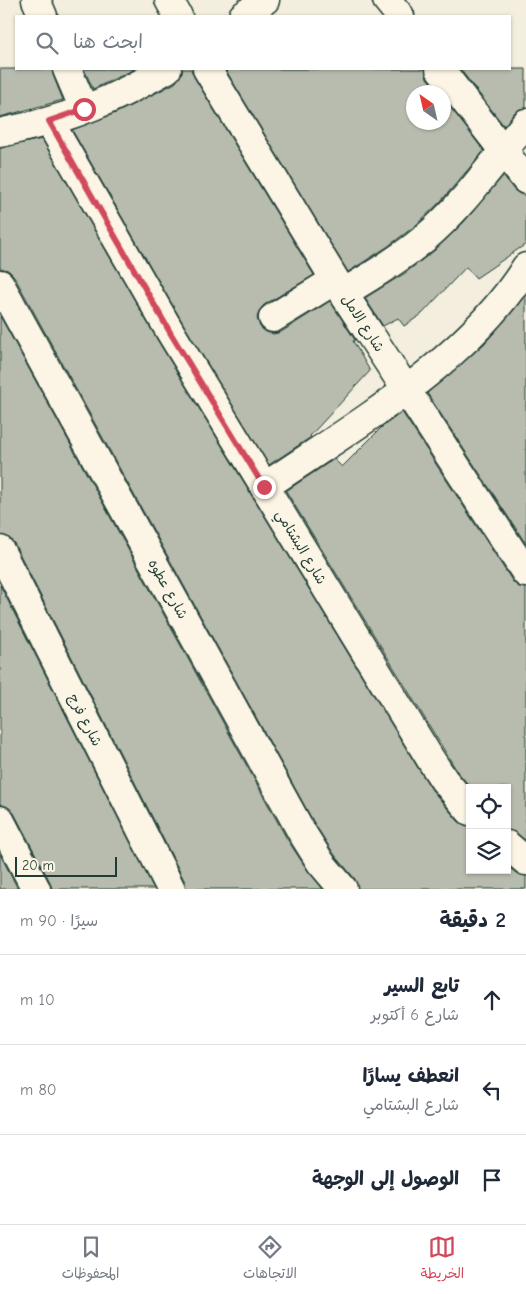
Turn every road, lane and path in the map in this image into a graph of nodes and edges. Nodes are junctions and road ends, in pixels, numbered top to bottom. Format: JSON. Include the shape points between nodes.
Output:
{"nodes":[{"id":1,"x":36,"y":0,"type":"edge"},
{"id":2,"x":169,"y":0,"type":"edge"},
{"id":3,"x":266,"y":0,"type":"edge"},
{"id":4,"x":387,"y":0,"type":"edge"},
{"id":5,"x":43,"y":15,"type":"edge"},
{"id":6,"x":177,"y":15,"type":"edge"},
{"id":7,"x":244,"y":15,"type":"edge"},
{"id":8,"x":399,"y":15,"type":"edge"},
{"id":9,"x":66,"y":70,"type":"edge"},
{"id":10,"x":165,"y":70,"type":"edge"},
{"id":11,"x":208,"y":70,"type":"edge"},
{"id":12,"x":441,"y":70,"type":"edge"},
{"id":13,"x":84,"y":109,"type":"junction"},
{"id":14,"x":49,"y":121,"type":"junction"},
{"id":15,"x":526,"y":123,"type":"edge"},
{"id":16,"x":0,"y":133,"type":"edge"},
{"id":17,"x":503,"y":150,"type":"junction"},
{"id":18,"x":526,"y":180,"type":"edge"},
{"id":19,"x":526,"y":266,"type":"edge"},
{"id":20,"x":0,"y":284,"type":"edge"},
{"id":21,"x":339,"y":286,"type":"junction"},
{"id":22,"x":273,"y":318,"type":"dead end"},
{"id":23,"x":406,"y":390,"type":"junction"},
{"id":24,"x":264,"y":487,"type":"junction"},
{"id":25,"x":0,"y":550,"type":"edge"},
{"id":26,"x":526,"y":573,"type":"edge"},
{"id":27,"x":466,"y":806,"type":"edge"},
{"id":28,"x":0,"y":820,"type":"edge"},
{"id":29,"x":511,"y":848,"type":"edge"},
{"id":30,"x":526,"y":861,"type":"edge"},
{"id":31,"x":36,"y":889,"type":"edge"},
{"id":32,"x":171,"y":889,"type":"edge"},
{"id":33,"x":343,"y":889,"type":"edge"}],
"edges":[{"from":1,"to":5,"type":"street"},
{"from":2,"to":6,"type":"street"},
{"from":3,"to":7,"type":"street"},
{"from":4,"to":8,"type":"street"},
{"from":9,"to":13,"type":"street"},
{"from":10,"to":13,"type":"street"},
{"from":11,"to":21,"type":"street","name":"شارع الامل"},
{"from":12,"to":17,"type":"street"},
{"from":13,"to":14,"type":"street"},
{"from":14,"to":16,"type":"street"},
{"from":14,"to":24,"type":"street","name":"شارع البشتامي","via":[[171,334]]},
{"from":15,"to":17,"type":"street"},
{"from":17,"to":18,"type":"street"},
{"from":17,"to":21,"type":"street","via":[[427,237],[387,268]]},
{"from":19,"to":23,"type":"street","via":[[516,283],[465,342]]},
{"from":20,"to":33,"type":"street","name":"شارع عطوه","via":[[300,831]]},
{"from":21,"to":22,"type":"street"},
{"from":21,"to":23,"type":"street","name":"شارع الامل"},
{"from":23,"to":24,"type":"street"},
{"from":23,"to":26,"type":"street","name":"شارع الامل"},
{"from":24,"to":27,"type":"street","name":"شارع البشتامي","via":[[431,760]]},
{"from":25,"to":32,"type":"street","name":"شارع فرج"},
{"from":28,"to":31,"type":"street"},
{"from":29,"to":30,"type":"street"}]}
